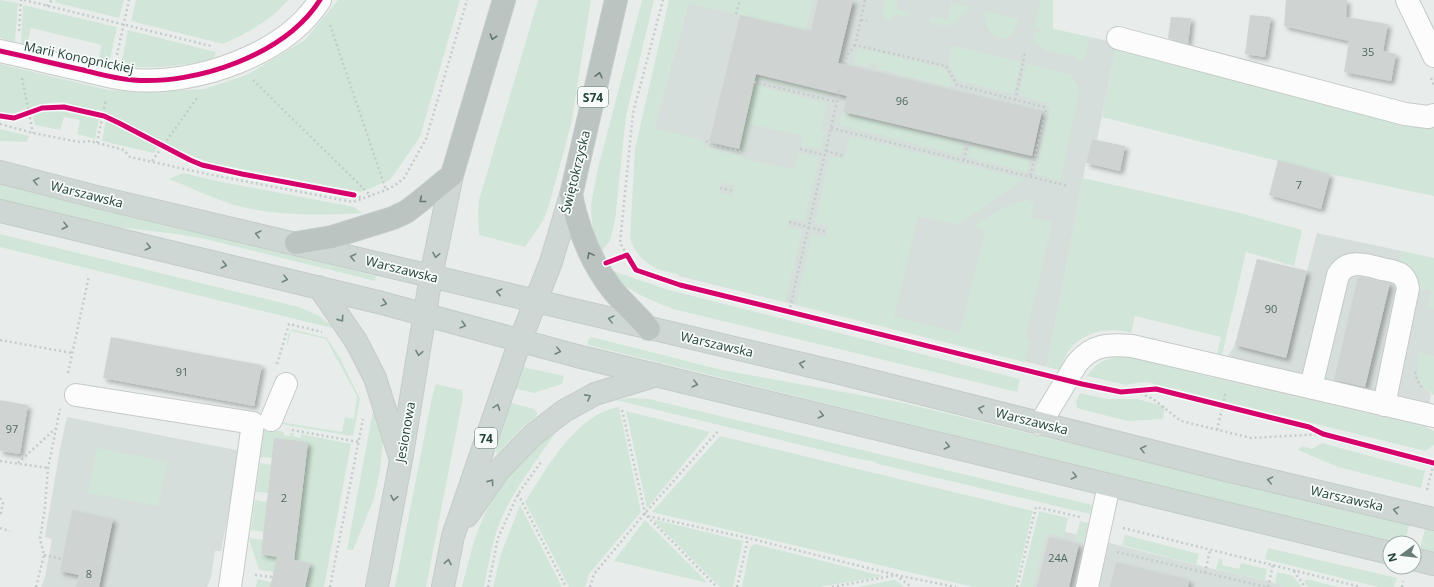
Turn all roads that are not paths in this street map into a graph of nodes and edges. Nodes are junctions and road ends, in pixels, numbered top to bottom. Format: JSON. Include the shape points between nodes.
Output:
{"nodes":[{"id":1,"x":320,"y":0,"type":"edge"},
{"id":2,"x":504,"y":0,"type":"edge"},
{"id":3,"x":616,"y":0,"type":"edge"},
{"id":4,"x":1407,"y":0,"type":"edge"},
{"id":5,"x":1118,"y":38,"type":"dead end"},
{"id":6,"x":0,"y":51,"type":"edge"},
{"id":7,"x":1434,"y":56,"type":"edge"},
{"id":8,"x":1434,"y":115,"type":"edge"},
{"id":9,"x":0,"y":172,"type":"edge"},
{"id":10,"x":452,"y":176,"type":"junction"},
{"id":11,"x":571,"y":195,"type":"junction"},
{"id":12,"x":0,"y":211,"type":"edge"},
{"id":13,"x":296,"y":243,"type":"junction"},
{"id":14,"x":431,"y":276,"type":"junction"},
{"id":15,"x":319,"y":287,"type":"junction"},
{"id":16,"x":537,"y":301,"type":"junction"},
{"id":17,"x":426,"y":315,"type":"junction"},
{"id":18,"x":649,"y":329,"type":"junction"},
{"id":19,"x":520,"y":341,"type":"junction"},
{"id":20,"x":657,"y":375,"type":"junction"},
{"id":21,"x":286,"y":384,"type":"dead end"},
{"id":22,"x":1310,"y":387,"type":"junction"},
{"id":23,"x":69,"y":399,"type":"road end"},
{"id":24,"x":1384,"y":404,"type":"junction"},
{"id":25,"x":1434,"y":416,"type":"edge"},
{"id":26,"x":278,"y":424,"type":"road end"},
{"id":27,"x":1040,"y":424,"type":"junction"},
{"id":28,"x":401,"y":460,"type":"junction"},
{"id":29,"x":1109,"y":485,"type":"junction"},
{"id":30,"x":1434,"y":519,"type":"edge"},
{"id":31,"x":453,"y":536,"type":"junction"},
{"id":32,"x":1382,"y":551,"type":"edge"},
{"id":33,"x":1422,"y":561,"type":"edge"},
{"id":34,"x":1434,"y":564,"type":"edge"},
{"id":35,"x":230,"y":587,"type":"edge"},
{"id":36,"x":377,"y":587,"type":"edge"},
{"id":37,"x":443,"y":587,"type":"edge"},
{"id":38,"x":1086,"y":587,"type":"edge"}],
"edges":[{"from":1,"to":6,"type":"street","name":"Marii Konopnickiej","via":[[301,22],[270,46],[255,55],[198,75],[155,81],[132,80]]},
{"from":2,"to":10,"type":"highway","one_way":true},
{"from":11,"to":3,"type":"highway","name":"Świętokrzyska","number":"S74","one_way":true},
{"from":4,"to":7,"type":"street"},
{"from":5,"to":8,"type":"street","via":[[1405,114],[1428,117]]},
{"from":13,"to":9,"type":"main road","name":"Warszawska","one_way":true},
{"from":10,"to":13,"type":"highway","one_way":true,"via":[[400,215],[332,238]]},
{"from":10,"to":14,"type":"main road","one_way":true},
{"from":11,"to":16,"type":"main road","name":"Świętokrzyska","number":"74"},
{"from":18,"to":11,"type":"highway","one_way":true,"via":[[611,288],[597,267],[583,239]]},
{"from":12,"to":15,"type":"main road","one_way":true},
{"from":14,"to":13,"type":"main road","name":"Warszawska","one_way":true},
{"from":16,"to":14,"type":"main road","name":"Warszawska","one_way":true},
{"from":14,"to":17,"type":"main road","name":"Jesionowa"},
{"from":15,"to":17,"type":"main road","one_way":true},
{"from":15,"to":28,"type":"main road","one_way":true,"via":[[356,341],[375,378]]},
{"from":18,"to":16,"type":"main road","name":"Warszawska","one_way":true},
{"from":16,"to":19,"type":"main road","name":"Świętokrzyska","number":"74"},
{"from":17,"to":19,"type":"main road","one_way":true},
{"from":17,"to":28,"type":"main road","name":"Jesionowa","one_way":true},
{"from":27,"to":18,"type":"main road","name":"Warszawska","one_way":true,"via":[[840,373]]},
{"from":19,"to":20,"type":"main road","one_way":true},
{"from":31,"to":19,"type":"main road","number":"74","one_way":true},
{"from":20,"to":29,"type":"main road","one_way":true},
{"from":31,"to":20,"type":"main road","one_way":true,"via":[[499,470],[533,435],[564,411],[596,394]]},
{"from":21,"to":26,"type":"street"},
{"from":22,"to":24,"type":"street"},
{"from":22,"to":24,"type":"street","via":[[1338,275],[1351,264],[1369,266],[1401,274],[1408,288]]},
{"from":22,"to":27,"type":"street","via":[[1132,346],[1112,344],[1101,346],[1084,355]]},
{"from":23,"to":35,"type":"street","via":[[253,423]]},
{"from":24,"to":25,"type":"street"},
{"from":30,"to":27,"type":"main road","name":"Warszawska","one_way":true},
{"from":28,"to":36,"type":"main road","name":"Jesionowa","one_way":true},
{"from":29,"to":32,"type":"main road"},
{"from":29,"to":38,"type":"street"},
{"from":37,"to":31,"type":"main road","number":"74","one_way":true},
{"from":33,"to":34,"type":"main road"}]}
